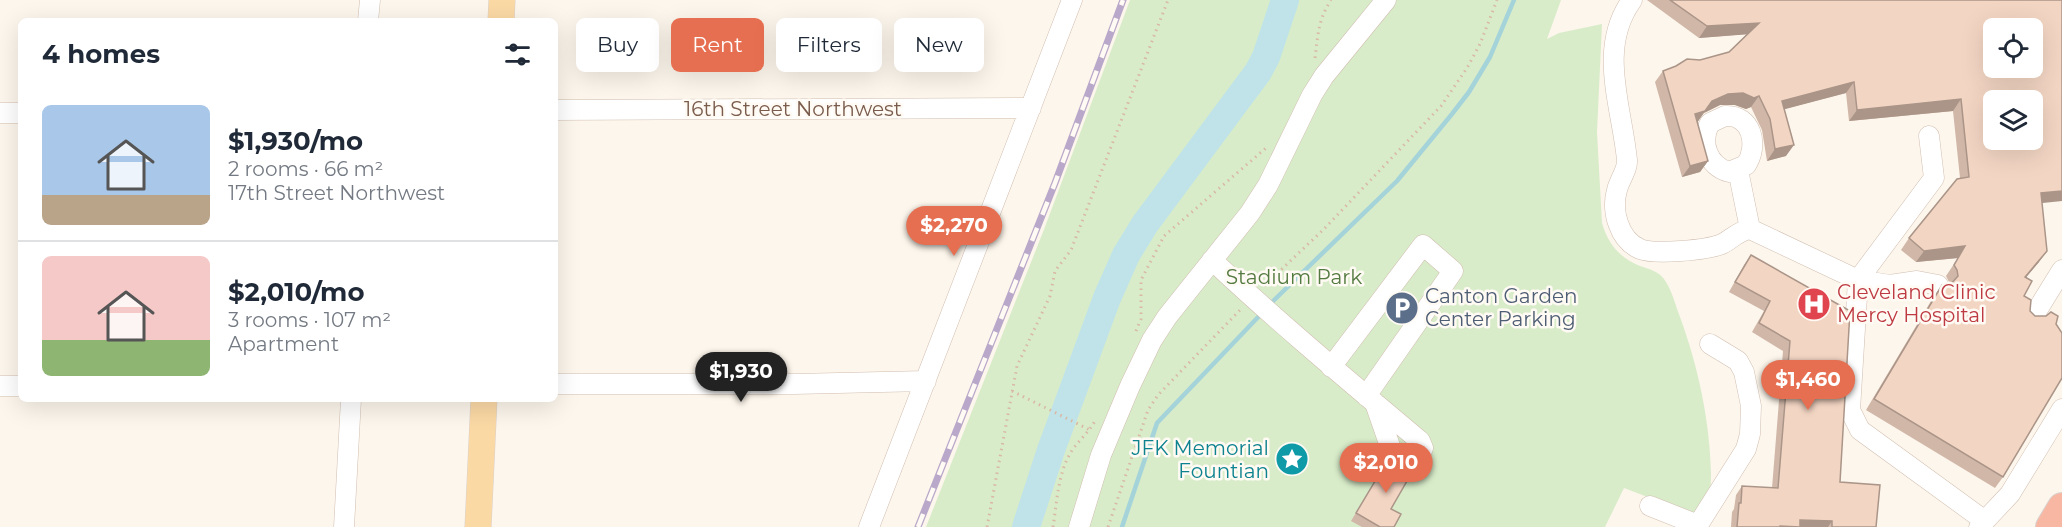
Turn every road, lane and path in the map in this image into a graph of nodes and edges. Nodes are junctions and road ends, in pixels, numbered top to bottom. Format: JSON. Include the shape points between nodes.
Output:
{"nodes":[{"id":1,"x":370,"y":0,"type":"edge"},
{"id":2,"x":502,"y":0,"type":"edge"},
{"id":3,"x":1072,"y":0,"type":"edge"},
{"id":4,"x":1168,"y":0,"type":"edge"},
{"id":5,"x":1331,"y":0,"type":"edge"},
{"id":6,"x":1386,"y":0,"type":"edge"},
{"id":7,"x":1497,"y":0,"type":"edge"},
{"id":8,"x":1632,"y":0,"type":"edge"},
{"id":9,"x":368,"y":18,"type":"edge"},
{"id":10,"x":501,"y":18,"type":"edge"},
{"id":11,"x":1310,"y":67,"type":"dead end"},
{"id":12,"x":1031,"y":108,"type":"junction"},
{"id":13,"x":558,"y":110,"type":"edge"},
{"id":14,"x":0,"y":113,"type":"edge"},
{"id":15,"x":18,"y":113,"type":"edge"},
{"id":16,"x":1929,"y":136,"type":"dead end"},
{"id":17,"x":1270,"y":142,"type":"dead end"},
{"id":18,"x":1738,"y":170,"type":"dead end"},
{"id":19,"x":1750,"y":229,"type":"junction"},
{"id":20,"x":1212,"y":260,"type":"junction"},
{"id":21,"x":2062,"y":270,"type":"edge"},
{"id":22,"x":1858,"y":280,"type":"junction"},
{"id":23,"x":1938,"y":285,"type":"dead end"},
{"id":24,"x":1254,"y":300,"type":"junction"},
{"id":25,"x":2033,"y":317,"type":"edge"},
{"id":26,"x":1133,"y":338,"type":"dead end"},
{"id":27,"x":1710,"y":344,"type":"dead end"},
{"id":28,"x":1331,"y":367,"type":"junction"},
{"id":29,"x":926,"y":381,"type":"junction"},
{"id":30,"x":558,"y":384,"type":"edge"},
{"id":31,"x":0,"y":386,"type":"edge"},
{"id":32,"x":18,"y":386,"type":"edge"},
{"id":33,"x":1012,"y":391,"type":"junction"},
{"id":34,"x":351,"y":402,"type":"edge"},
{"id":35,"x":484,"y":402,"type":"edge"},
{"id":36,"x":2062,"y":409,"type":"edge"},
{"id":37,"x":1099,"y":412,"type":"dead end"},
{"id":38,"x":1090,"y":430,"type":"junction"},
{"id":39,"x":1650,"y":506,"type":"dead end"},
{"id":40,"x":2062,"y":507,"type":"edge"},
{"id":41,"x":1982,"y":524,"type":"edge"},
{"id":42,"x":1698,"y":526,"type":"edge"},
{"id":43,"x":344,"y":527,"type":"edge"},
{"id":44,"x":478,"y":527,"type":"edge"},
{"id":45,"x":869,"y":527,"type":"edge"},
{"id":46,"x":987,"y":527,"type":"edge"},
{"id":47,"x":1053,"y":527,"type":"edge"},
{"id":48,"x":1078,"y":527,"type":"edge"},
{"id":49,"x":1108,"y":527,"type":"edge"},
{"id":50,"x":2050,"y":527,"type":"edge"}],
"edges":[{"from":1,"to":9,"type":"street"},
{"from":2,"to":10,"type":"main road"},
{"from":3,"to":12,"type":"street"},
{"from":4,"to":33,"type":"path","via":[[1071,250],[1055,271],[1050,296],[1017,366]]},
{"from":5,"to":11,"type":"path","via":[[1322,14]]},
{"from":6,"to":20,"type":"street","via":[[1324,76],[1268,185]]},
{"from":7,"to":24,"type":"path","via":[[1476,52],[1441,106]]},
{"from":8,"to":19,"type":"street","via":[[1620,19],[1614,53],[1627,163],[1615,196],[1620,229],[1640,249],[1664,252],[1717,245]]},
{"from":12,"to":13,"type":"street","name":"16th Street Northwest"},
{"from":12,"to":29,"type":"street"},
{"from":14,"to":15,"type":"street"},
{"from":16,"to":22,"type":"street","via":[[1934,178]]},
{"from":17,"to":26,"type":"path","via":[[1164,236],[1141,280],[1141,319]]},
{"from":18,"to":19,"type":"street"},
{"from":19,"to":22,"type":"street"},
{"from":20,"to":24,"type":"street"},
{"from":20,"to":48,"type":"street","via":[[1152,340],[1101,455]]},
{"from":21,"to":25,"type":"street"},
{"from":22,"to":23,"type":"street"},
{"from":22,"to":41,"type":"street","via":[[1850,410],[1860,430]]},
{"from":24,"to":28,"type":"street"},
{"from":24,"to":49,"type":"path","via":[[1158,395],[1148,410]]},
{"from":27,"to":42,"type":"street","via":[[1738,362],[1744,372],[1751,406],[1750,434],[1749,445]]},
{"from":28,"to":28,"type":"street","via":[[1423,245],[1453,271],[1371,400]]},
{"from":29,"to":30,"type":"street"},
{"from":29,"to":45,"type":"street"},
{"from":31,"to":32,"type":"street"},
{"from":33,"to":38,"type":"path"},
{"from":33,"to":46,"type":"path"},
{"from":34,"to":43,"type":"street"},
{"from":35,"to":44,"type":"main road"},
{"from":36,"to":41,"type":"street","via":[[2010,494]]},
{"from":37,"to":38,"type":"path"},
{"from":38,"to":47,"type":"path","via":[[1072,450],[1060,480]]},
{"from":39,"to":42,"type":"street"},
{"from":40,"to":50,"type":"highway"}]}
